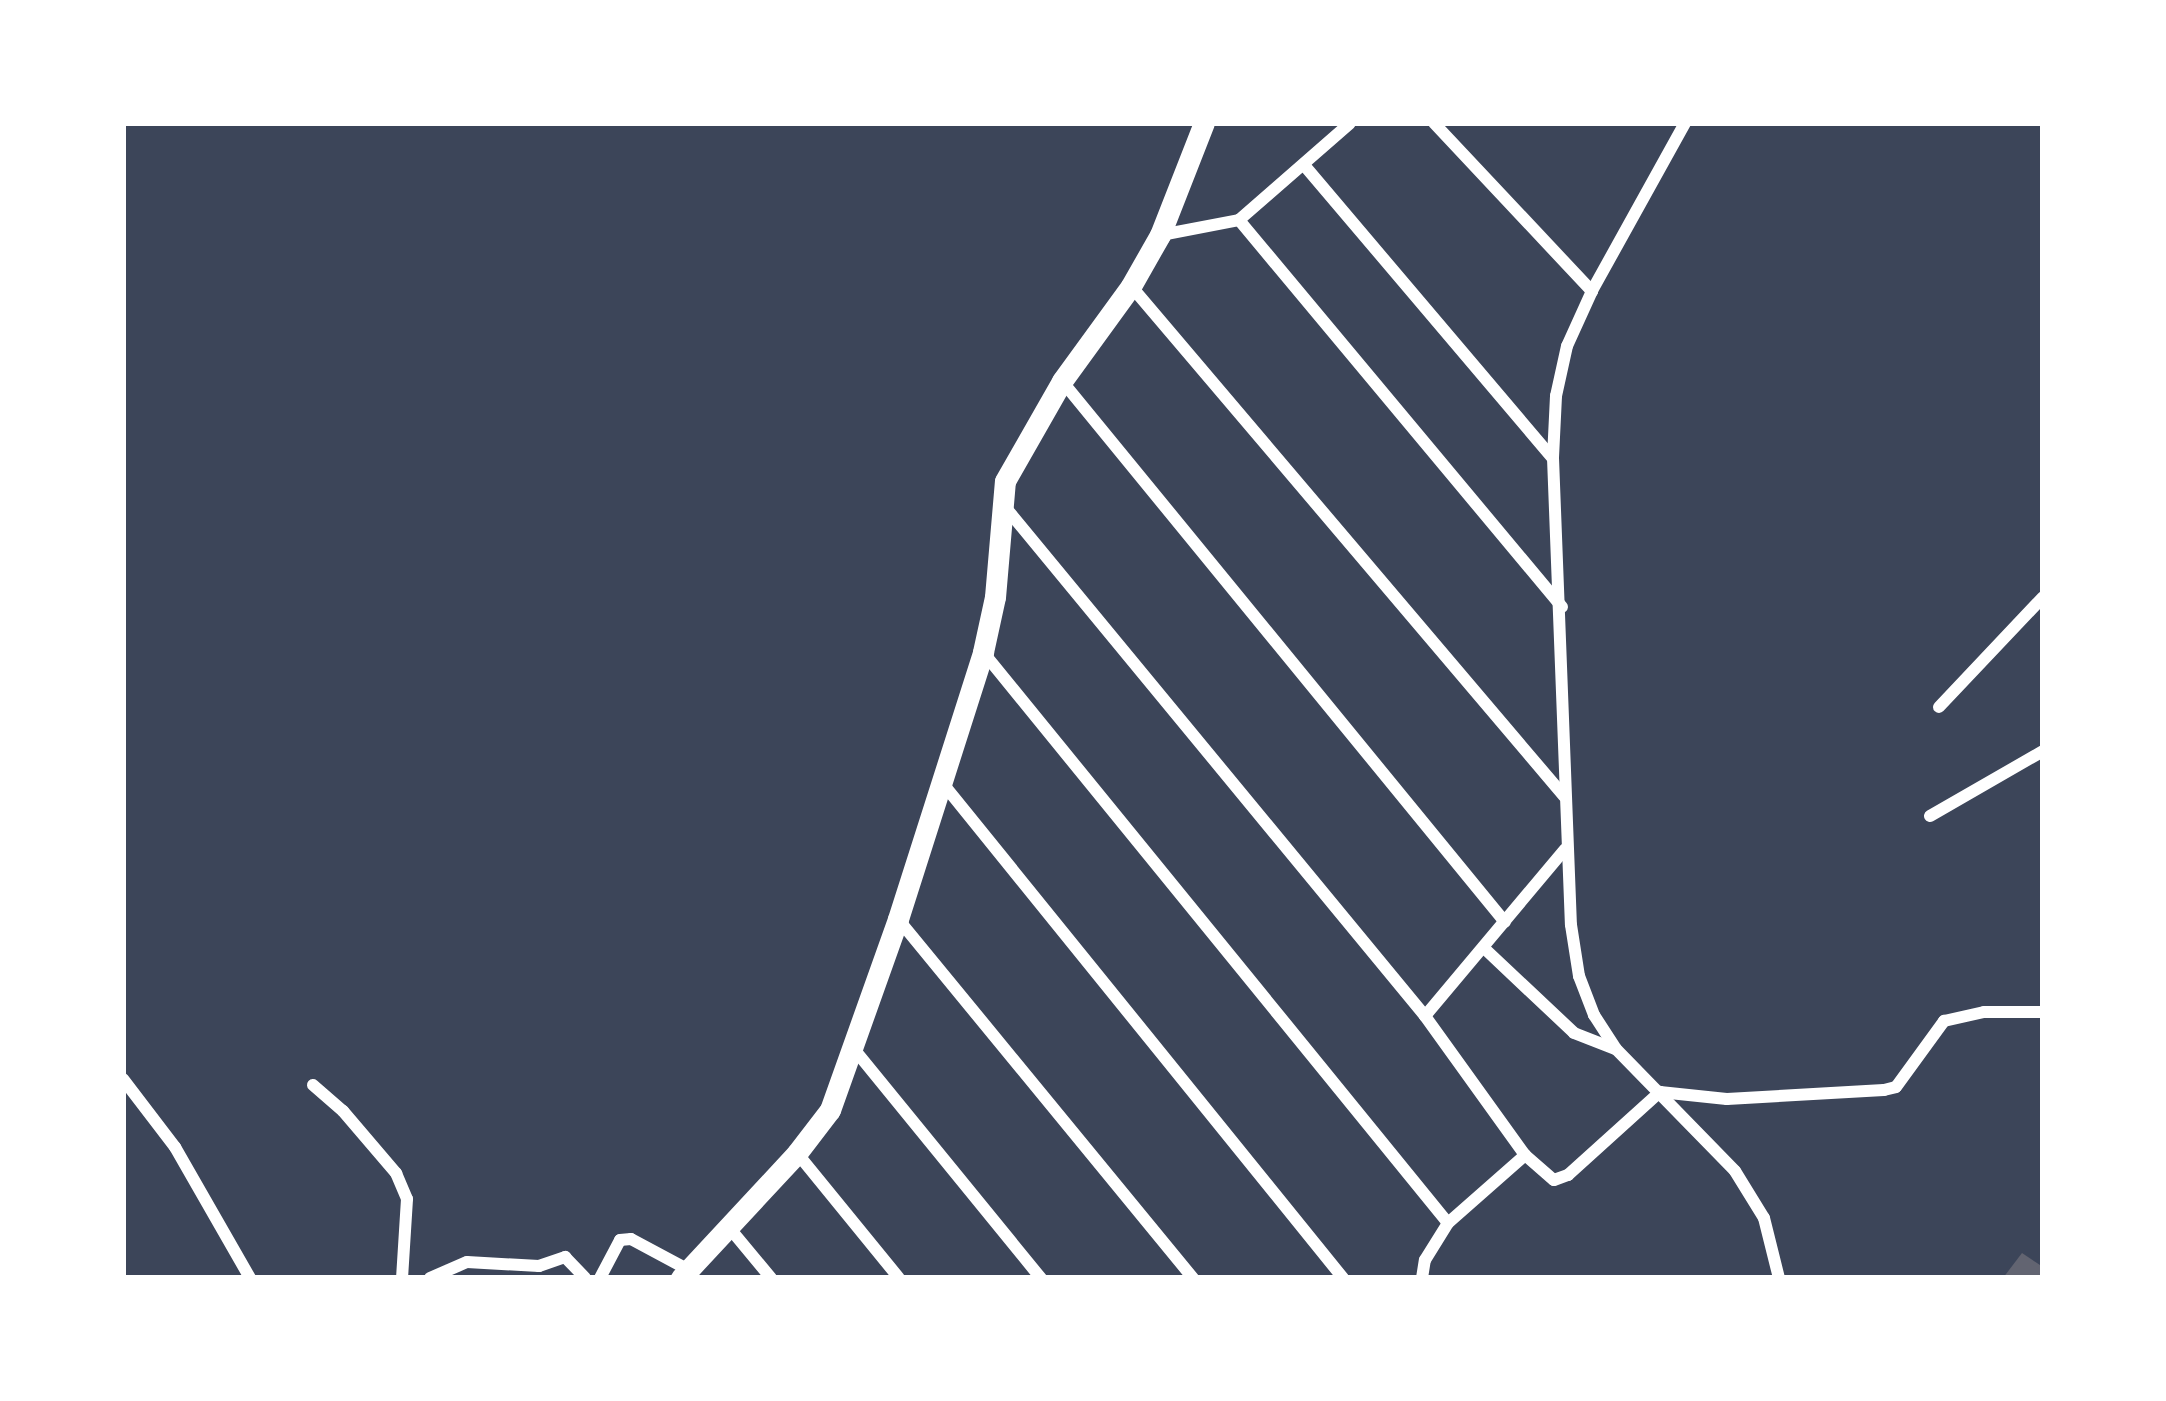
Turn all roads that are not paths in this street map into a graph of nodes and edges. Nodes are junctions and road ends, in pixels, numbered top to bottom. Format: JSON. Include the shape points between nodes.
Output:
{"nodes":[{"id":1,"x":1204,"y":123,"type":"edge"},
{"id":2,"x":1350,"y":123,"type":"edge"},
{"id":3,"x":1434,"y":123,"type":"edge"},
{"id":4,"x":1684,"y":123,"type":"edge"},
{"id":5,"x":1304,"y":165,"type":"junction"},
{"id":6,"x":1239,"y":220,"type":"junction"},
{"id":7,"x":1160,"y":235,"type":"junction"},
{"id":8,"x":1131,"y":286,"type":"junction"},
{"id":9,"x":1592,"y":291,"type":"junction"},
{"id":10,"x":1061,"y":381,"type":"junction"},
{"id":11,"x":1553,"y":458,"type":"junction"},
{"id":12,"x":1006,"y":508,"type":"junction"},
{"id":13,"x":2043,"y":596,"type":"edge"},
{"id":14,"x":1563,"y":608,"type":"junction"},
{"id":15,"x":982,"y":652,"type":"junction"},
{"id":16,"x":1939,"y":707,"type":"dead end"},
{"id":17,"x":2043,"y":751,"type":"edge"},
{"id":18,"x":940,"y":780,"type":"junction"},
{"id":19,"x":1564,"y":797,"type":"junction"},
{"id":20,"x":1930,"y":816,"type":"dead end"},
{"id":21,"x":1565,"y":849,"type":"junction"},
{"id":22,"x":898,"y":920,"type":"junction"},
{"id":23,"x":1505,"y":922,"type":"junction"},
{"id":24,"x":1485,"y":950,"type":"junction"},
{"id":25,"x":2043,"y":1012,"type":"edge"},
{"id":26,"x":1425,"y":1016,"type":"junction"},
{"id":27,"x":854,"y":1049,"type":"junction"},
{"id":28,"x":1616,"y":1049,"type":"junction"},
{"id":29,"x":123,"y":1079,"type":"edge"},
{"id":30,"x":313,"y":1085,"type":"dead end"},
{"id":31,"x":1660,"y":1092,"type":"junction"},
{"id":32,"x":797,"y":1153,"type":"junction"},
{"id":33,"x":1525,"y":1155,"type":"junction"},
{"id":34,"x":1448,"y":1223,"type":"junction"},
{"id":35,"x":727,"y":1225,"type":"junction"},
{"id":36,"x":683,"y":1273,"type":"edge"},
{"id":37,"x":241,"y":1276,"type":"edge"},
{"id":38,"x":402,"y":1278,"type":"edge"},
{"id":39,"x":430,"y":1278,"type":"edge"},
{"id":40,"x":585,"y":1278,"type":"edge"},
{"id":41,"x":600,"y":1278,"type":"edge"},
{"id":42,"x":771,"y":1278,"type":"edge"},
{"id":43,"x":899,"y":1278,"type":"edge"},
{"id":44,"x":1040,"y":1278,"type":"edge"},
{"id":45,"x":1193,"y":1278,"type":"edge"},
{"id":46,"x":1343,"y":1278,"type":"edge"},
{"id":47,"x":1422,"y":1278,"type":"edge"},
{"id":48,"x":1779,"y":1278,"type":"edge"}],
"edges":[{"from":1,"to":7,"type":"street"},
{"from":2,"to":5,"type":"street"},
{"from":3,"to":9,"type":"street"},
{"from":4,"to":9,"type":"street"},
{"from":5,"to":6,"type":"street"},
{"from":5,"to":11,"type":"street"},
{"from":6,"to":7,"type":"street"},
{"from":6,"to":14,"type":"street"},
{"from":7,"to":8,"type":"street"},
{"from":8,"to":10,"type":"street"},
{"from":8,"to":19,"type":"street"},
{"from":9,"to":11,"type":"street","via":[[1567,346]]},
{"from":10,"to":12,"type":"street","via":[[1005,481]]},
{"from":10,"to":23,"type":"street"},
{"from":11,"to":14,"type":"street"},
{"from":12,"to":15,"type":"street"},
{"from":12,"to":26,"type":"street"},
{"from":13,"to":16,"type":"street"},
{"from":14,"to":19,"type":"street"},
{"from":15,"to":18,"type":"street"},
{"from":15,"to":34,"type":"street"},
{"from":17,"to":20,"type":"street"},
{"from":18,"to":22,"type":"street"},
{"from":18,"to":46,"type":"street"},
{"from":19,"to":21,"type":"street"},
{"from":21,"to":23,"type":"street"},
{"from":21,"to":28,"type":"street","via":[[1579,976]]},
{"from":22,"to":27,"type":"street"},
{"from":22,"to":45,"type":"street"},
{"from":23,"to":24,"type":"street"},
{"from":24,"to":26,"type":"street"},
{"from":24,"to":28,"type":"street","via":[[1574,1033]]},
{"from":25,"to":31,"type":"street","via":[[1944,1021],[1895,1088],[1727,1099]]},
{"from":26,"to":33,"type":"street"},
{"from":27,"to":32,"type":"street","via":[[830,1110]]},
{"from":27,"to":44,"type":"street"},
{"from":28,"to":31,"type":"street"},
{"from":29,"to":37,"type":"street","via":[[175,1147]]},
{"from":30,"to":38,"type":"street","via":[[396,1173],[406,1199]]},
{"from":31,"to":33,"type":"street","via":[[1568,1175],[1553,1180]]},
{"from":31,"to":48,"type":"street","via":[[1735,1171],[1764,1219]]},
{"from":32,"to":35,"type":"street"},
{"from":32,"to":43,"type":"street"},
{"from":33,"to":34,"type":"street"},
{"from":34,"to":47,"type":"street"},
{"from":35,"to":36,"type":"street"},
{"from":35,"to":42,"type":"street"},
{"from":36,"to":41,"type":"street","via":[[632,1239],[620,1240]]},
{"from":39,"to":40,"type":"street","via":[[467,1262],[539,1266],[565,1257]]}]}
